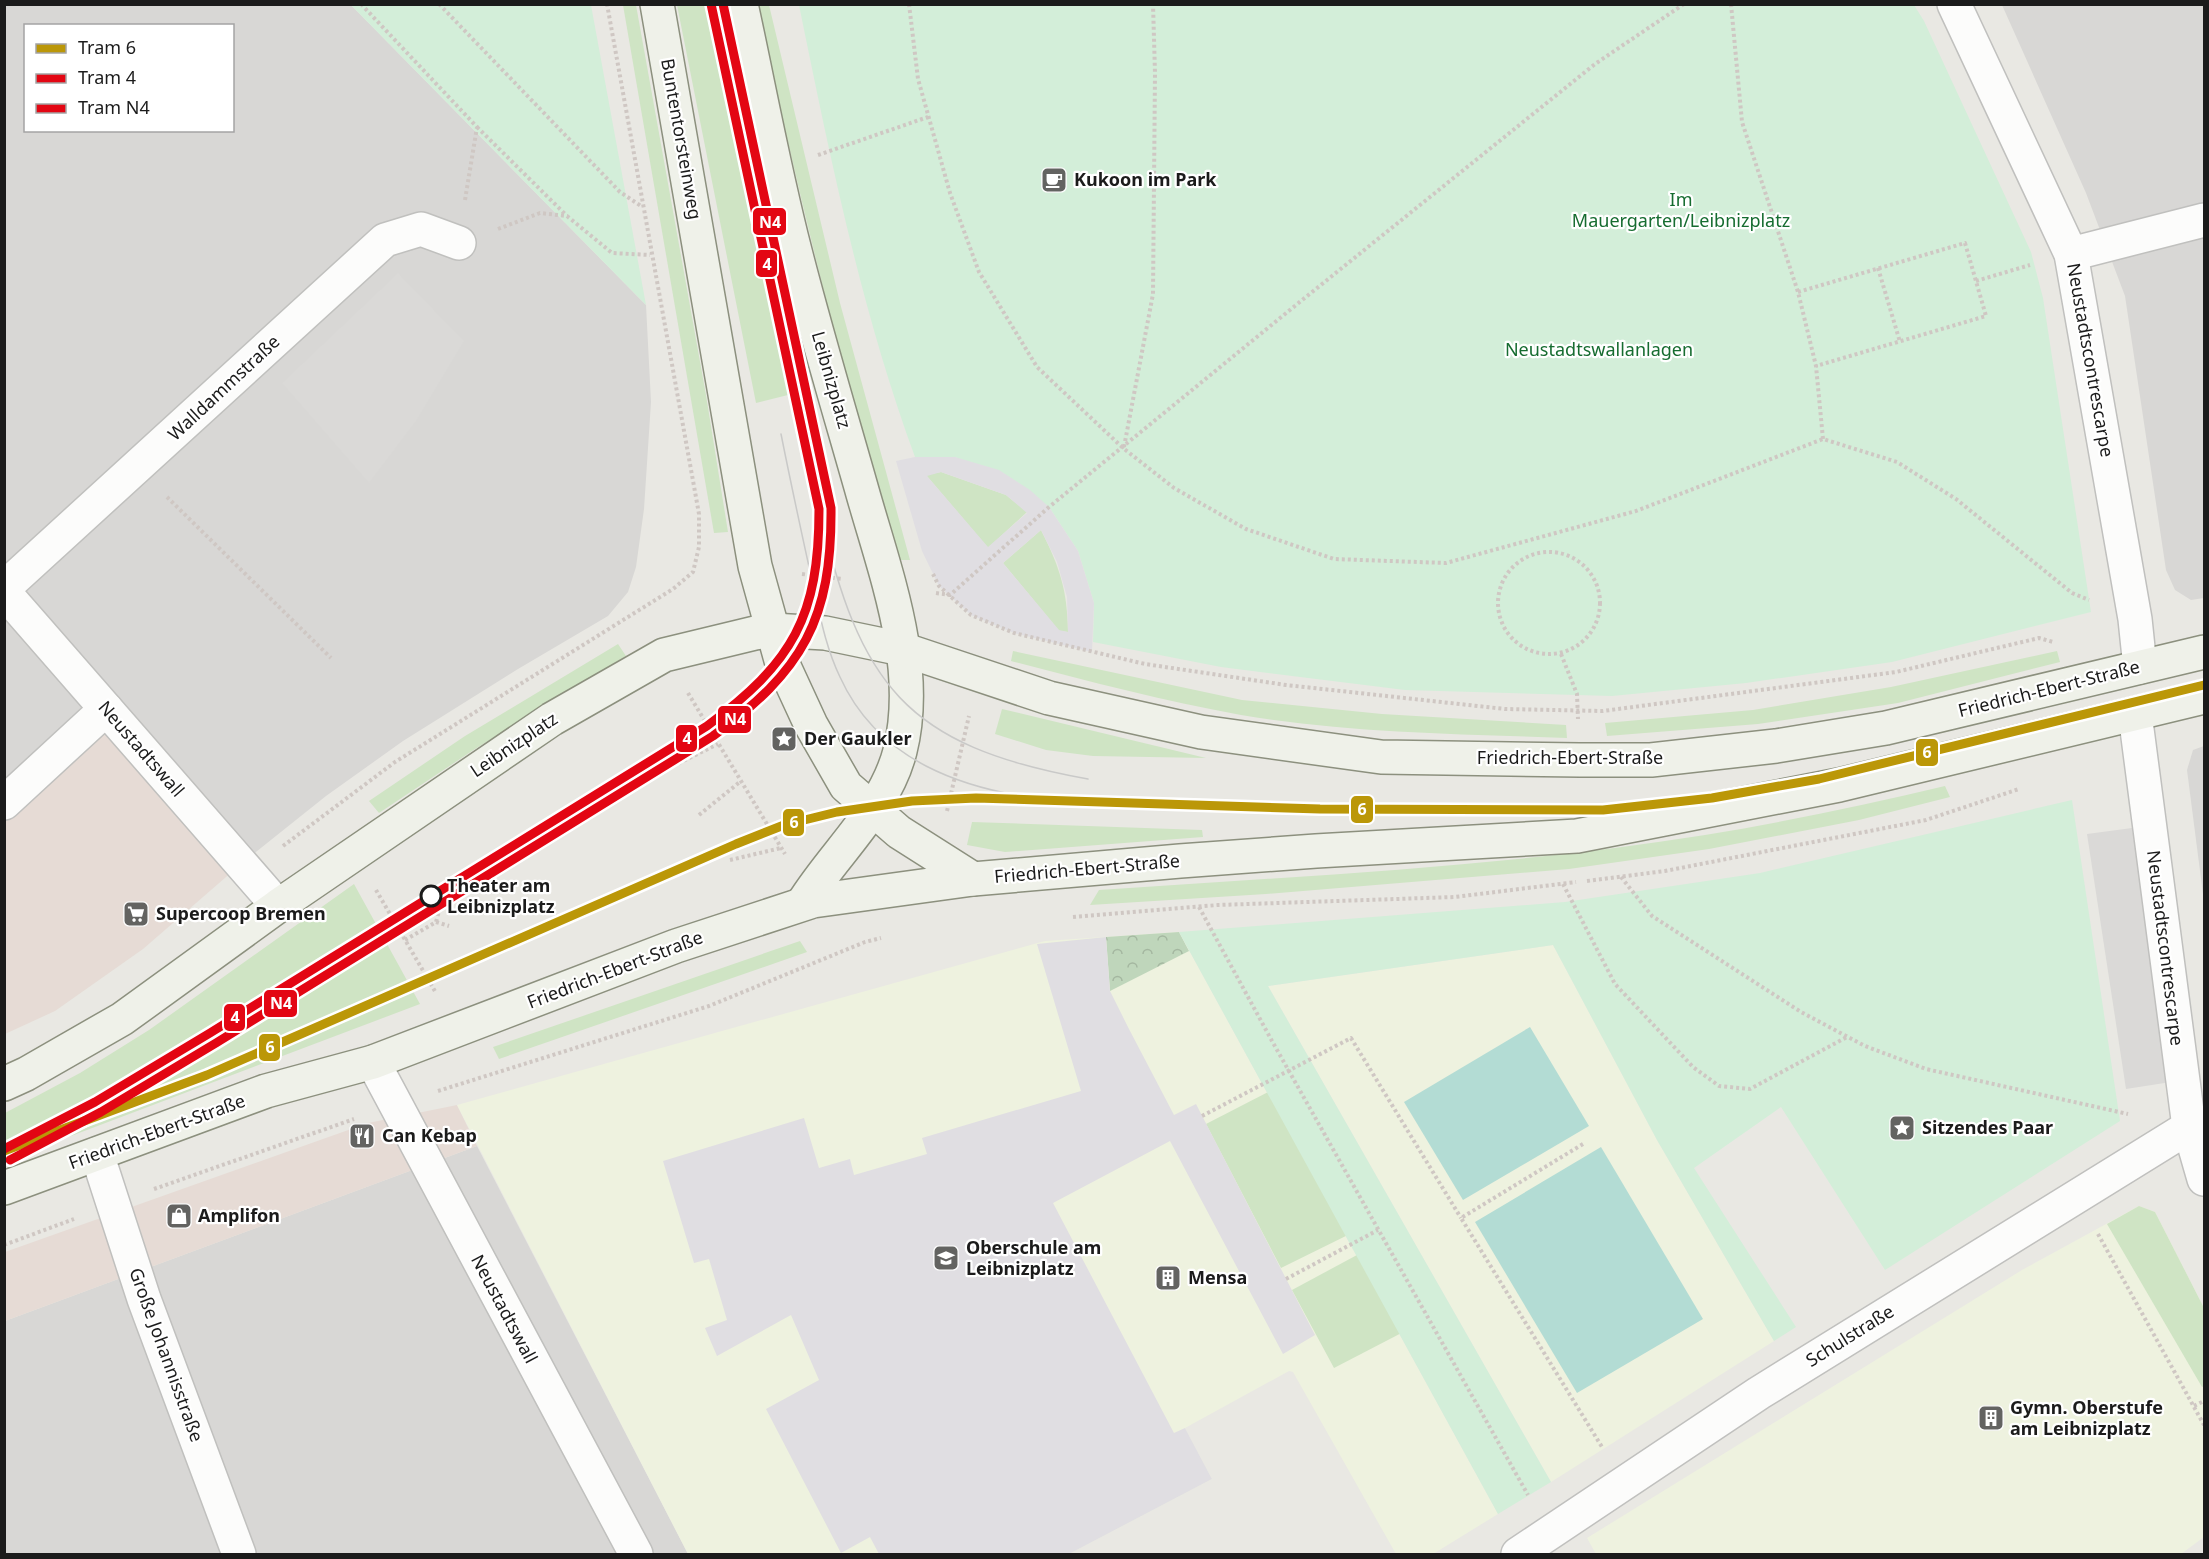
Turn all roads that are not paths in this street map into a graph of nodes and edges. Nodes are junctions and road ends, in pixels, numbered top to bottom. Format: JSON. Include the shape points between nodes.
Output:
{"nodes":[{"id":1,"x":657,"y":4,"type":"edge"},
{"id":2,"x":741,"y":4,"type":"edge"},
{"id":3,"x":1954,"y":4,"type":"edge"},
{"id":4,"x":2205,"y":220,"type":"edge"},
{"id":5,"x":459,"y":243,"type":"road end"},
{"id":6,"x":2071,"y":254,"type":"junction"},
{"id":7,"x":4,"y":590,"type":"edge"},
{"id":8,"x":772,"y":630,"type":"junction"},
{"id":9,"x":902,"y":649,"type":"junction"},
{"id":10,"x":2205,"y":652,"type":"edge"},
{"id":11,"x":2140,"y":667,"type":"junction"},
{"id":12,"x":2205,"y":697,"type":"edge"},
{"id":13,"x":106,"y":709,"type":"junction"},
{"id":14,"x":2135,"y":714,"type":"junction"},
{"id":15,"x":4,"y":803,"type":"edge"},
{"id":16,"x":872,"y":810,"type":"junction"},
{"id":17,"x":973,"y":879,"type":"junction"},
{"id":18,"x":809,"y":899,"type":"junction"},
{"id":19,"x":278,"y":906,"type":"junction"},
{"id":20,"x":374,"y":1062,"type":"junction"},
{"id":21,"x":4,"y":1084,"type":"edge"},
{"id":22,"x":2197,"y":1125,"type":"edge"},
{"id":23,"x":97,"y":1154,"type":"junction"},
{"id":24,"x":2205,"y":1179,"type":"edge"},
{"id":25,"x":4,"y":1188,"type":"edge"},
{"id":26,"x":239,"y":1554,"type":"edge"},
{"id":27,"x":636,"y":1554,"type":"edge"},
{"id":28,"x":1518,"y":1554,"type":"edge"}],
"edges":[{"from":1,"to":8,"type":"main road","name":"Buntentorsteinweg","via":[[755,566]]},
{"from":2,"to":9,"type":"main road","name":"Leibnizplatz","via":[[795,251],[889,587]]},
{"from":3,"to":6,"type":"street","name":"Neustadtscontrescarpe"},
{"from":4,"to":6,"type":"street"},
{"from":5,"to":7,"type":"street","name":"Walldammstraße","via":[[421,229],[385,240]]},
{"from":6,"to":11,"type":"street","name":"Neustadtscontrescarpe"},
{"from":7,"to":13,"type":"street","name":"Neustadtswall"},
{"from":8,"to":9,"type":"main road","name":"Leibnizplatz","via":[[825,633]]},
{"from":8,"to":16,"type":"main road","via":[[781,660],[811,725],[846,786]]},
{"from":8,"to":19,"type":"main road","name":"Leibnizplatz","via":[[664,655],[552,718]]},
{"from":9,"to":11,"type":"main road","name":"Friedrich-Ebert-Straße","via":[[1049,698],[1201,732],[1381,757],[1580,760],[1652,760],[1886,728]]},
{"from":9,"to":16,"type":"main road","name":"Leibnizplatz","via":[[906,704],[900,752]]},
{"from":10,"to":11,"type":"main road","name":"Friedrich-Ebert-Straße"},
{"from":12,"to":14,"type":"main road","name":"Friedrich-Ebert-Straße"},
{"from":13,"to":15,"type":"street"},
{"from":13,"to":19,"type":"street","name":"Neustadtswall"},
{"from":14,"to":17,"type":"main road","name":"Friedrich-Ebert-Straße","via":[[1839,784],[1577,836],[1316,850]]},
{"from":14,"to":22,"type":"street","name":"Neustadtscontrescarpe"},
{"from":16,"to":17,"type":"main road"},
{"from":16,"to":18,"type":"main road","name":"Leibnizplatz"},
{"from":17,"to":18,"type":"main road","name":"Friedrich-Ebert-Straße"},
{"from":18,"to":20,"type":"main road","name":"Friedrich-Ebert-Straße"},
{"from":19,"to":21,"type":"main road","via":[[122,1018]]},
{"from":20,"to":23,"type":"main road","name":"Friedrich-Ebert-Straße","via":[[266,1091]]},
{"from":20,"to":27,"type":"street","name":"Neustadtswall"},
{"from":22,"to":24,"type":"street","name":"Neustadtscontrescarpe"},
{"from":22,"to":28,"type":"street","name":"Schulstraße","via":[[1759,1393]]},
{"from":23,"to":25,"type":"main road","name":"Friedrich-Ebert-Straße"},
{"from":23,"to":26,"type":"street","name":"Große Johannisstraße","via":[[144,1299]]}]}
